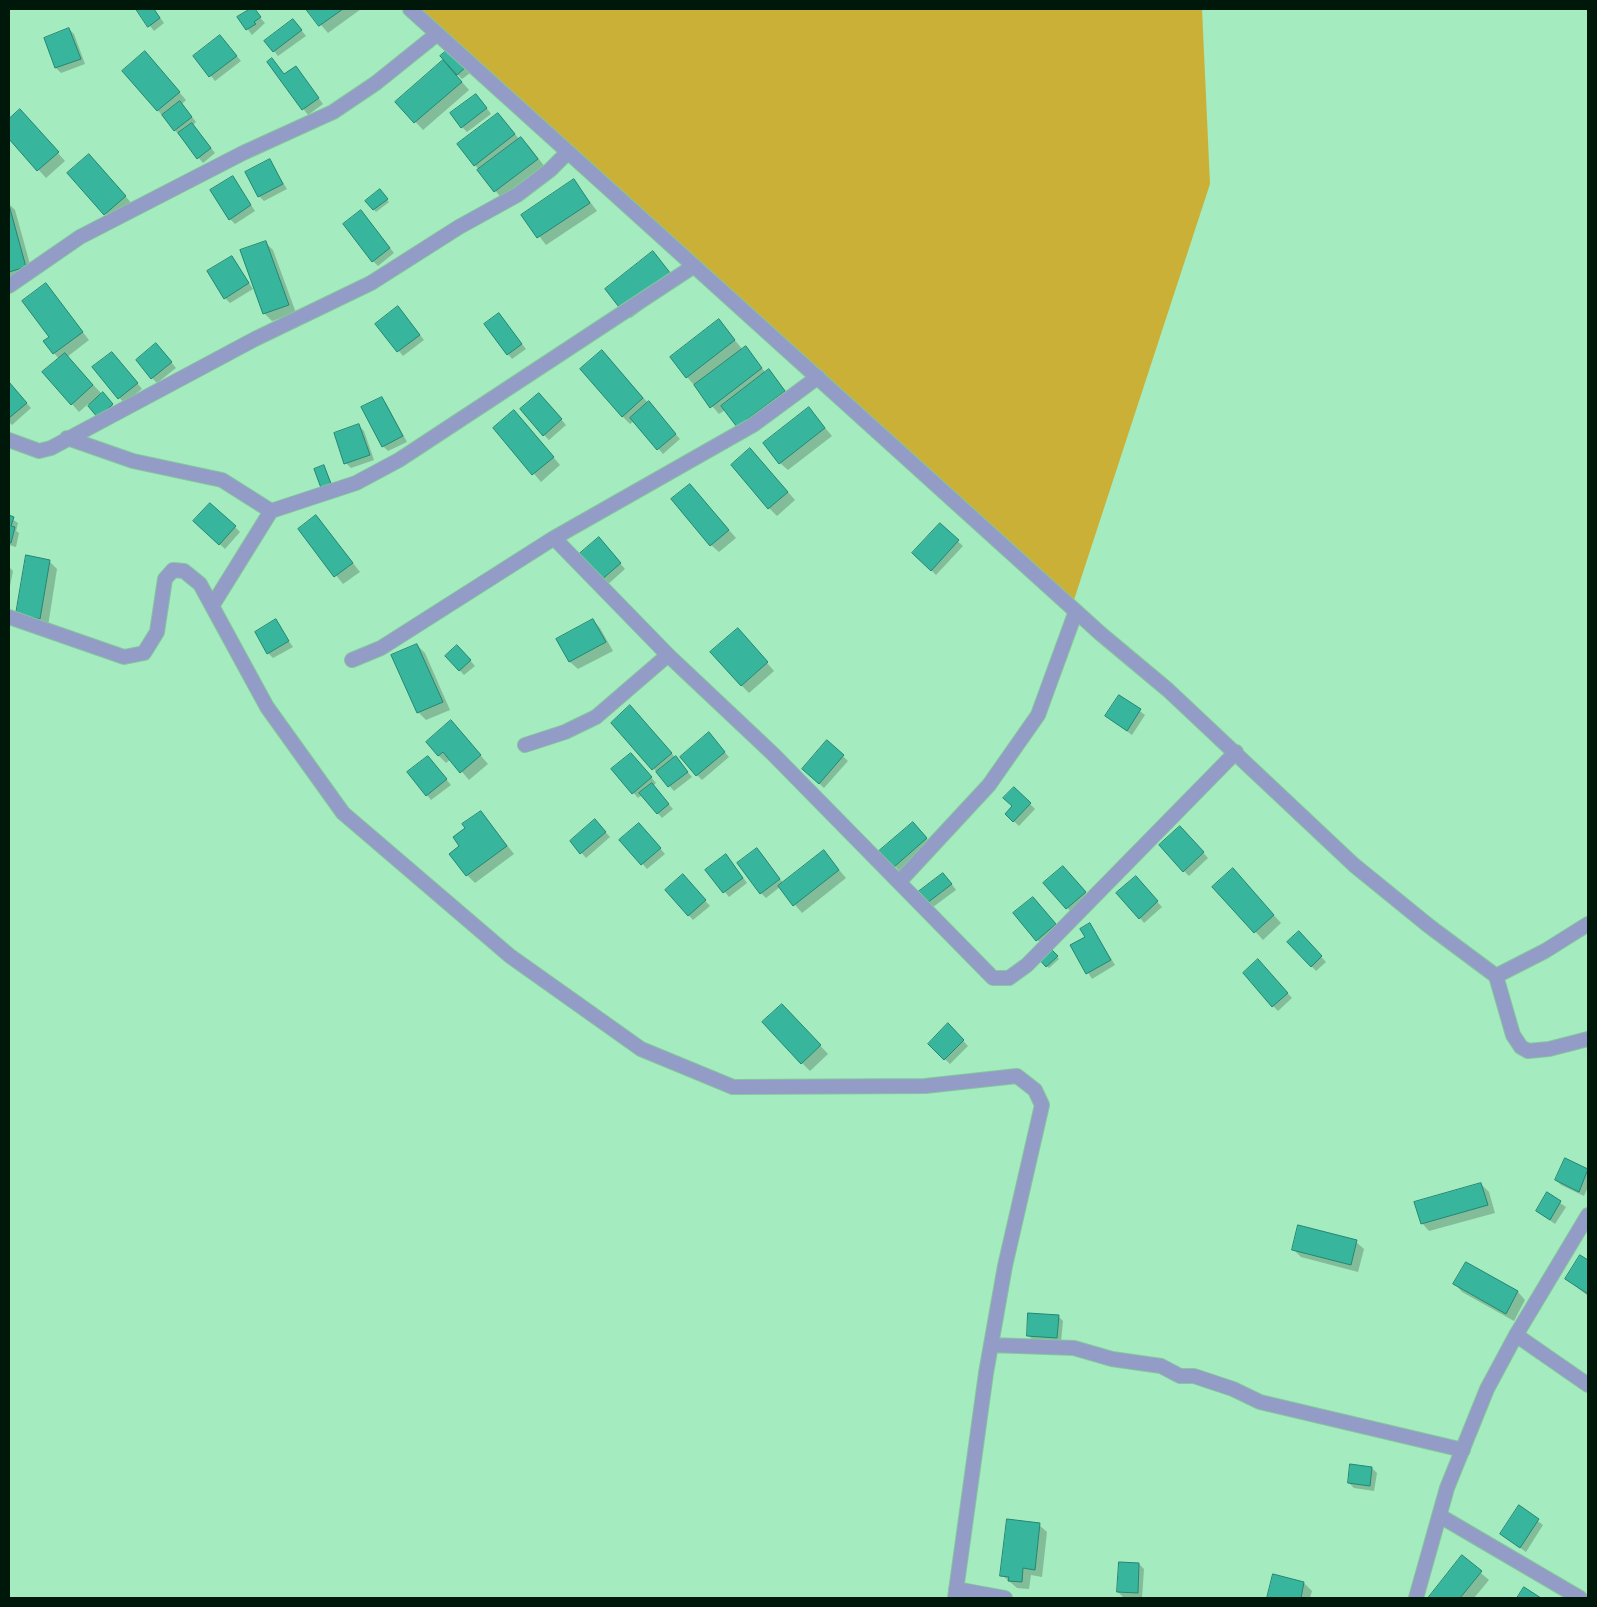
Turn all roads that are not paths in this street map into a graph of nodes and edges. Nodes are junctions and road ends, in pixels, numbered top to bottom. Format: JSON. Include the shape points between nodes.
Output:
{"nodes":[{"id":1,"x":410,"y":9,"type":"edge"},
{"id":2,"x":437,"y":34,"type":"junction"},
{"id":3,"x":568,"y":152,"type":"junction"},
{"id":4,"x":694,"y":266,"type":"junction"},
{"id":5,"x":9,"y":286,"type":"edge"},
{"id":6,"x":818,"y":377,"type":"junction"},
{"id":7,"x":9,"y":440,"type":"edge"},
{"id":8,"x":70,"y":443,"type":"junction"},
{"id":9,"x":271,"y":511,"type":"junction"},
{"id":10,"x":554,"y":538,"type":"junction"},
{"id":11,"x":212,"y":606,"type":"junction"},
{"id":12,"x":1076,"y":612,"type":"junction"},
{"id":13,"x":9,"y":617,"type":"edge"},
{"id":14,"x":668,"y":655,"type":"junction"},
{"id":15,"x":352,"y":660,"type":"dead end"},
{"id":16,"x":525,"y":745,"type":"dead end"},
{"id":17,"x":1236,"y":752,"type":"junction"},
{"id":18,"x":899,"y":882,"type":"junction"},
{"id":19,"x":1588,"y":924,"type":"edge"},
{"id":20,"x":1496,"y":976,"type":"junction"},
{"id":21,"x":1588,"y":1039,"type":"edge"},
{"id":22,"x":1588,"y":1215,"type":"edge"},
{"id":23,"x":1516,"y":1335,"type":"junction"},
{"id":24,"x":991,"y":1345,"type":"junction"},
{"id":25,"x":1588,"y":1385,"type":"edge"},
{"id":26,"x":1463,"y":1450,"type":"junction"},
{"id":27,"x":1440,"y":1516,"type":"junction"},
{"id":28,"x":955,"y":1594,"type":"edge"},
{"id":29,"x":1005,"y":1598,"type":"edge"},
{"id":30,"x":1416,"y":1598,"type":"edge"},
{"id":31,"x":1580,"y":1598,"type":"edge"}],
"edges":[{"from":1,"to":2,"type":"street"},
{"from":2,"to":3,"type":"street"},
{"from":2,"to":5,"type":"street","via":[[376,83],[333,112],[243,153],[80,237]]},
{"from":3,"to":4,"type":"street"},
{"from":3,"to":8,"type":"street","via":[[517,196],[459,227],[371,283],[255,339]]},
{"from":4,"to":6,"type":"street"},
{"from":4,"to":9,"type":"street","via":[[398,460],[356,482]]},
{"from":6,"to":10,"type":"street","via":[[753,425]]},
{"from":6,"to":12,"type":"street"},
{"from":7,"to":8,"type":"street","via":[[39,451]]},
{"from":8,"to":9,"type":"street","via":[[222,480]]},
{"from":9,"to":11,"type":"street"},
{"from":10,"to":14,"type":"street"},
{"from":10,"to":15,"type":"street","via":[[382,648]]},
{"from":11,"to":13,"type":"street","via":[[200,584],[184,571],[173,570],[165,579],[157,632],[144,653],[124,657]]},
{"from":11,"to":24,"type":"street","via":[[267,707],[342,813],[510,956],[641,1048],[733,1087],[925,1086],[1017,1076],[1035,1090],[1042,1105],[1005,1266]]},
{"from":12,"to":17,"type":"street"},
{"from":12,"to":18,"type":"street","via":[[1038,715],[989,785]]},
{"from":14,"to":16,"type":"street","via":[[596,717],[565,732]]},
{"from":14,"to":18,"type":"street","via":[[773,754]]},
{"from":17,"to":18,"type":"street","via":[[1027,965],[1009,978],[993,978]]},
{"from":17,"to":20,"type":"street","via":[[1354,865]]},
{"from":19,"to":20,"type":"street"},
{"from":20,"to":21,"type":"street","via":[[1513,1035],[1521,1047],[1528,1051],[1549,1049]]},
{"from":22,"to":23,"type":"street"},
{"from":23,"to":25,"type":"street"},
{"from":23,"to":26,"type":"street","via":[[1487,1389]]},
{"from":24,"to":26,"type":"street","via":[[1074,1348],[1112,1359],[1161,1366],[1180,1376],[1194,1376],[1233,1389],[1260,1402]]},
{"from":24,"to":28,"type":"street"},
{"from":26,"to":27,"type":"street","via":[[1447,1488]]},
{"from":27,"to":30,"type":"street"},
{"from":27,"to":31,"type":"street"},
{"from":28,"to":29,"type":"street"}]}
